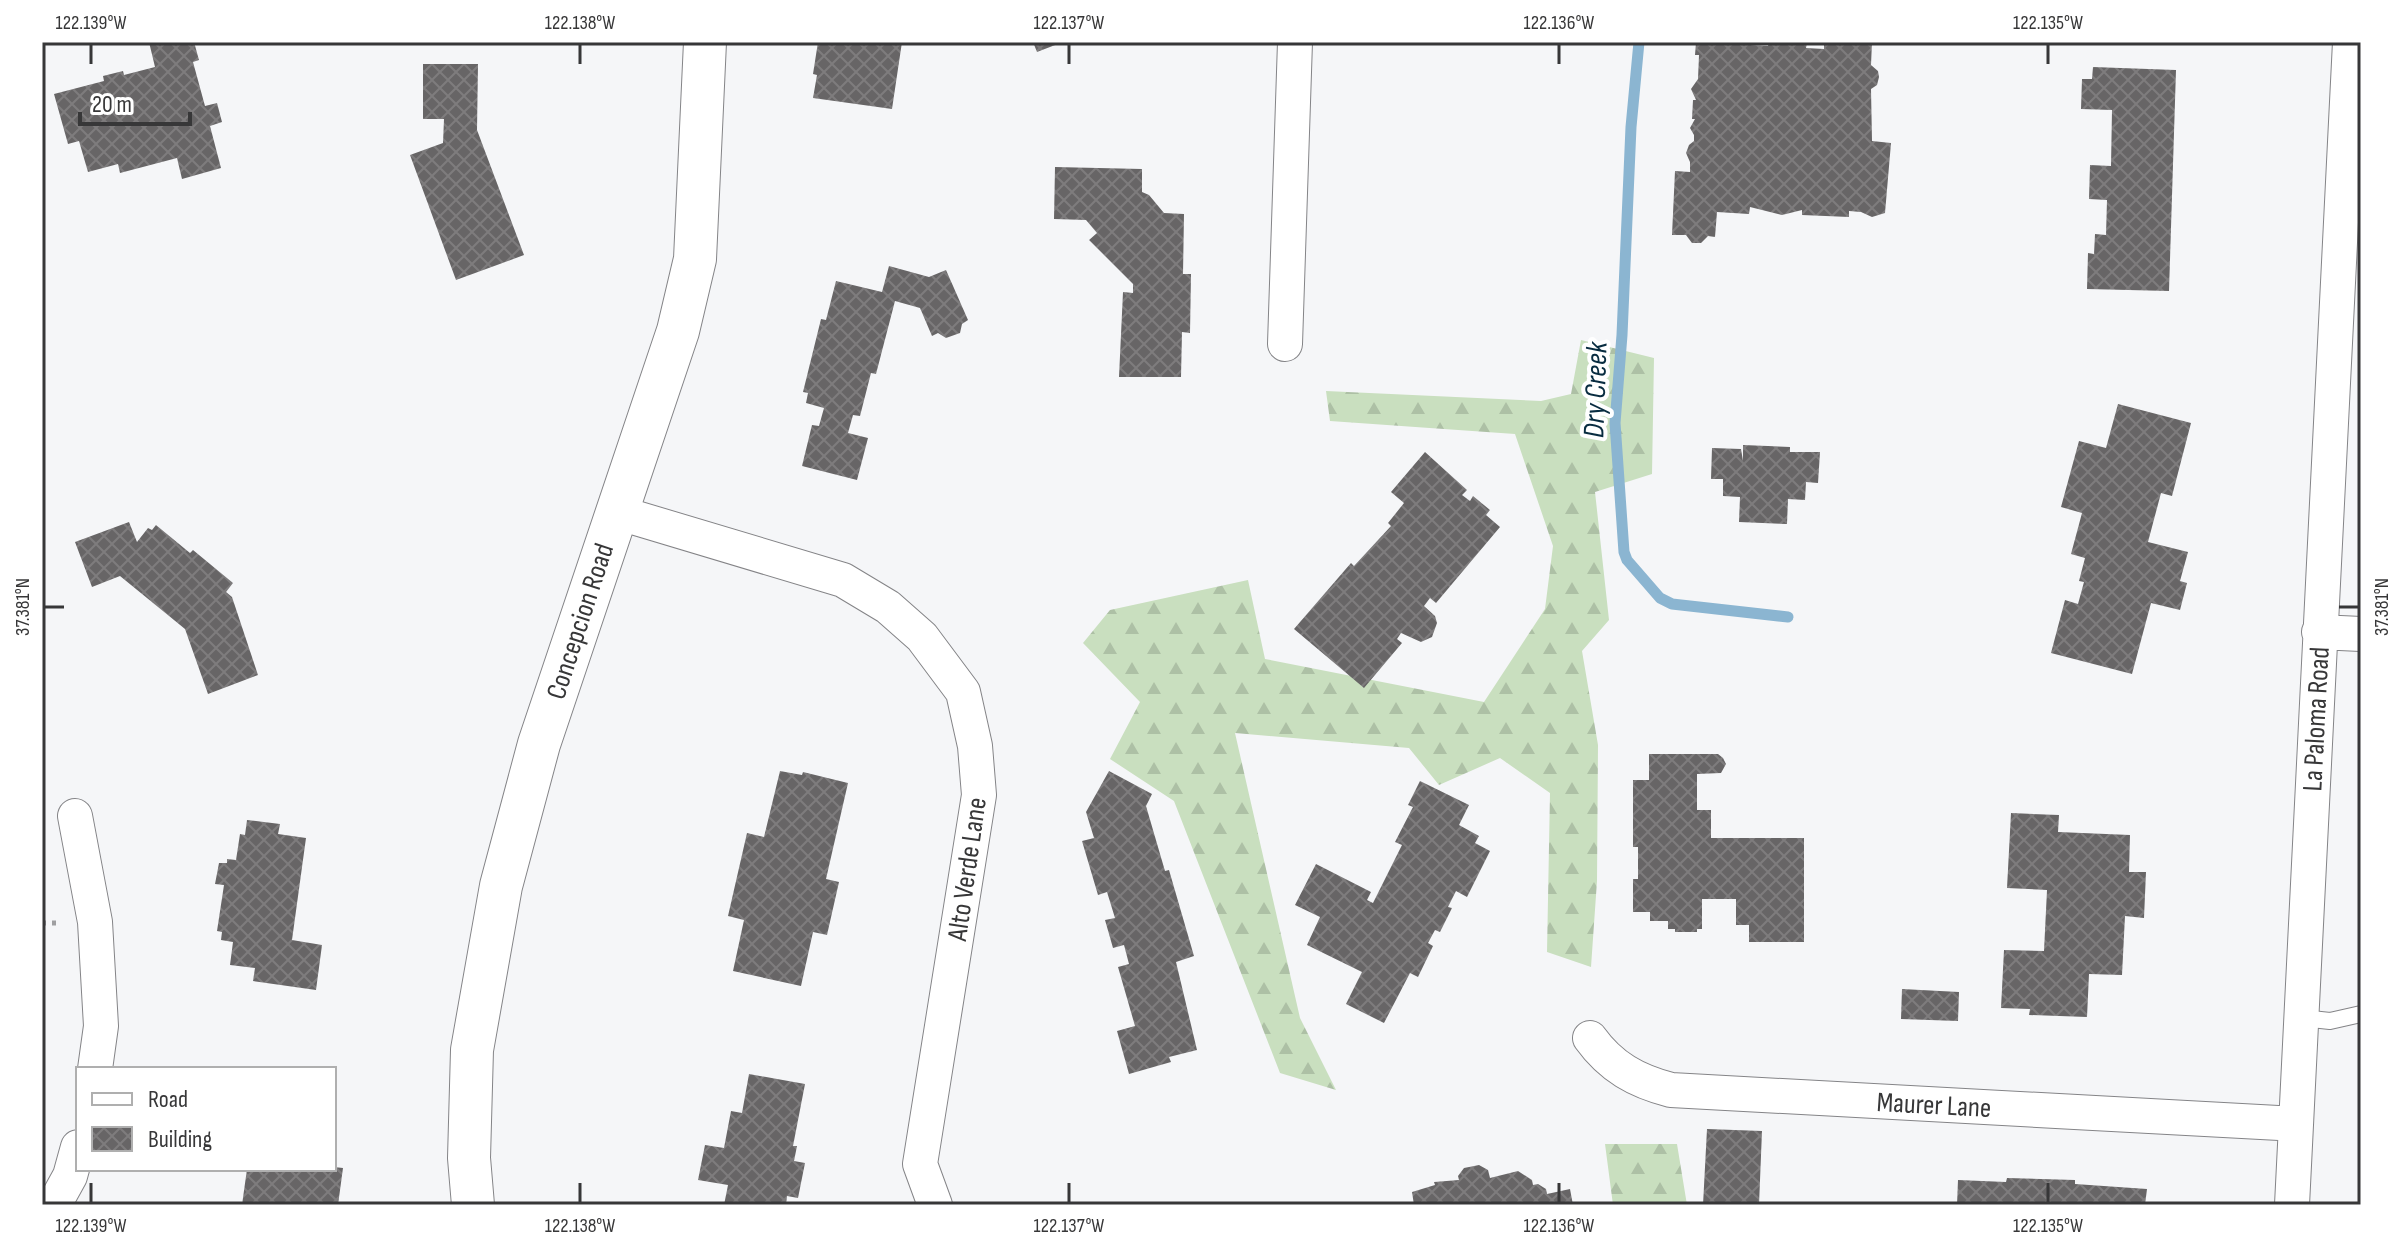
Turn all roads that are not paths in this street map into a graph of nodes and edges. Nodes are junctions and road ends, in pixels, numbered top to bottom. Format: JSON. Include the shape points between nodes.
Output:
{"nodes":[{"id":1,"x":705,"y":42,"type":"edge"},
{"id":2,"x":1295,"y":42,"type":"edge"},
{"id":3,"x":2350,"y":42,"type":"edge"},
{"id":4,"x":1285,"y":344,"type":"dead end"},
{"id":5,"x":616,"y":512,"type":"junction"},
{"id":6,"x":2319,"y":632,"type":"junction"},
{"id":7,"x":2361,"y":634,"type":"edge"},
{"id":8,"x":75,"y":816,"type":"dead end"},
{"id":9,"x":2361,"y":1014,"type":"edge"},
{"id":10,"x":2302,"y":1018,"type":"junction"},
{"id":11,"x":1590,"y":1038,"type":"dead end"},
{"id":12,"x":95,"y":1067,"type":"edge"},
{"id":13,"x":2296,"y":1124,"type":"junction"},
{"id":14,"x":76,"y":1154,"type":"edge"},
{"id":15,"x":54,"y":1205,"type":"edge"},
{"id":16,"x":473,"y":1205,"type":"edge"},
{"id":17,"x":935,"y":1205,"type":"edge"},
{"id":18,"x":2292,"y":1205,"type":"edge"}],
"edges":[{"from":1,"to":5,"type":"street","name":"Concepcion Road","via":[[695,259],[678,331]]},
{"from":2,"to":4,"type":"street"},
{"from":3,"to":6,"type":"street","name":"La Paloma Road"},
{"from":5,"to":16,"type":"street","name":"Concepcion Road","via":[[539,744],[501,886],[472,1050]]},
{"from":5,"to":17,"type":"street","name":"Alto Verde Lane","via":[[843,580],[888,607],[922,637],[963,692],[979,795],[920,1164]]},
{"from":6,"to":7,"type":"street"},
{"from":6,"to":10,"type":"street","name":"La Paloma Road"},
{"from":8,"to":12,"type":"street","via":[[95,922],[101,1026]]},
{"from":9,"to":10,"type":"lane","via":[[2330,1021]]},
{"from":10,"to":13,"type":"street","name":"La Paloma Road"},
{"from":11,"to":13,"type":"street","name":"Maurer Lane","via":[[1604,1058],[1624,1072],[1671,1090]]},
{"from":13,"to":18,"type":"street","name":"La Paloma Road"},
{"from":14,"to":15,"type":"street"}]}
